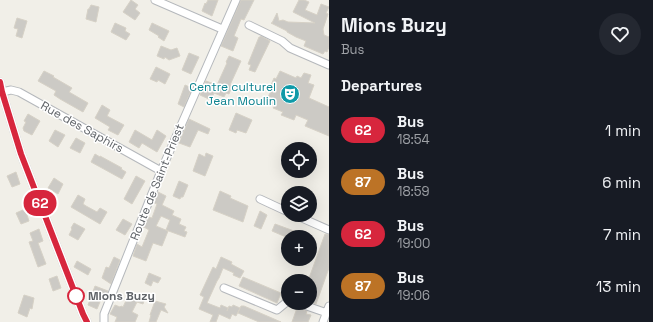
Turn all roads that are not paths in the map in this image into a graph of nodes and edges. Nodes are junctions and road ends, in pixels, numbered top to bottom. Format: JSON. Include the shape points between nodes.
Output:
{"nodes":[{"id":1,"x":155,"y":0,"type":"edge"},
{"id":2,"x":236,"y":0,"type":"edge"},
{"id":3,"x":248,"y":25,"type":"dead end"},
{"id":4,"x":222,"y":29,"type":"junction"},
{"id":5,"x":329,"y":65,"type":"edge"},
{"id":6,"x":0,"y":82,"type":"edge"},
{"id":7,"x":2,"y":92,"type":"junction"},
{"id":8,"x":161,"y":171,"type":"junction"},
{"id":9,"x":260,"y":199,"type":"dead end"},
{"id":10,"x":281,"y":209,"type":"edge"},
{"id":11,"x":311,"y":222,"type":"edge"},
{"id":12,"x":329,"y":230,"type":"edge"},
{"id":13,"x":224,"y":288,"type":"dead end"},
{"id":14,"x":281,"y":307,"type":"edge"},
{"id":15,"x":317,"y":307,"type":"edge"},
{"id":16,"x":328,"y":310,"type":"edge"},
{"id":17,"x":88,"y":322,"type":"edge"},
{"id":18,"x":104,"y":322,"type":"edge"},
{"id":19,"x":323,"y":322,"type":"edge"}],
"edges":[{"from":1,"to":4,"type":"street"},
{"from":2,"to":4,"type":"street","name":"Route de Saint-Priest"},
{"from":3,"to":5,"type":"street","via":[[282,41],[290,48]]},
{"from":4,"to":8,"type":"street","name":"Route de Saint-Priest"},
{"from":6,"to":7,"type":"street"},
{"from":7,"to":8,"type":"street","name":"Rue des Saphirs","via":[[19,92]]},
{"from":7,"to":17,"type":"street","via":[[21,154]]},
{"from":8,"to":18,"type":"street","name":"Route de Saint-Priest","via":[[104,314]]},
{"from":9,"to":10,"type":"street"},
{"from":11,"to":12,"type":"street"},
{"from":13,"to":14,"type":"street","via":[[277,310]]},
{"from":15,"to":16,"type":"street"},
{"from":16,"to":19,"type":"street"}]}
